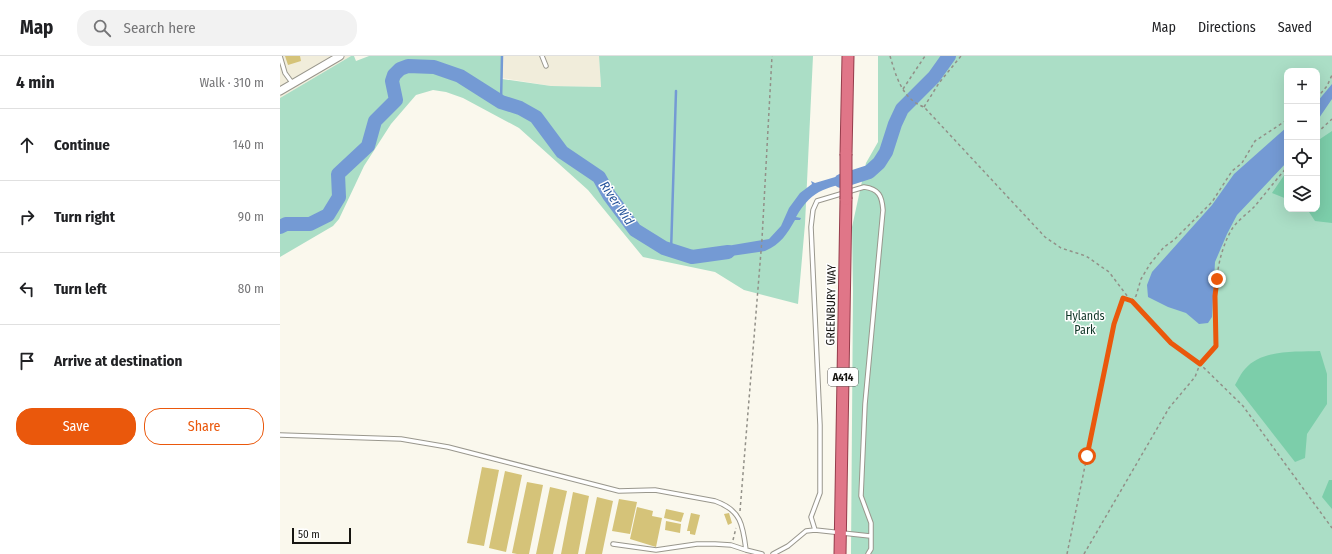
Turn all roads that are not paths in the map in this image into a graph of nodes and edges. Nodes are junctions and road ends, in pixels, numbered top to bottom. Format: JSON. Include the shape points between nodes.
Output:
{"nodes":[{"id":1,"x":280,"y":56,"type":"edge"},
{"id":2,"x":340,"y":56,"type":"edge"},
{"id":3,"x":542,"y":56,"type":"edge"},
{"id":4,"x":848,"y":56,"type":"edge"},
{"id":5,"x":546,"y":66,"type":"dead end"},
{"id":6,"x":293,"y":84,"type":"junction"},
{"id":7,"x":280,"y":91,"type":"edge"},
{"id":8,"x":280,"y":435,"type":"edge"},
{"id":9,"x":815,"y":530,"type":"junction"},
{"id":10,"x":841,"y":532,"type":"junction"},
{"id":11,"x":870,"y":536,"type":"junction"},
{"id":12,"x":613,"y":544,"type":"dead end"},
{"id":13,"x":746,"y":550,"type":"junction"},
{"id":14,"x":762,"y":554,"type":"edge"},
{"id":15,"x":773,"y":554,"type":"edge"},
{"id":16,"x":840,"y":554,"type":"edge"},
{"id":17,"x":868,"y":554,"type":"edge"}],
"edges":[{"from":1,"to":6,"type":"lane","via":[[285,73]]},
{"from":2,"to":6,"type":"street"},
{"from":3,"to":5,"type":"lane"},
{"from":4,"to":10,"type":"highway","name":"GREENBURY WAY","number":"A414","bridge":true},
{"from":6,"to":7,"type":"street"},
{"from":8,"to":13,"type":"lane","via":[[401,439],[448,447],[619,492],[655,490],[715,501],[724,504],[740,517]]},
{"from":9,"to":10,"type":"lane"},
{"from":9,"to":11,"type":"lane","via":[[811,517],[820,493],[820,432],[811,227],[813,210],[817,200],[864,187],[878,192],[882,197],[883,210],[865,404],[860,496],[872,523]]},
{"from":9,"to":15,"type":"lane","via":[[806,531]]},
{"from":10,"to":11,"type":"lane"},
{"from":10,"to":16,"type":"highway","name":"GREENBURY WAY","number":"A414"},
{"from":11,"to":17,"type":"lane","via":[[871,549]]},
{"from":12,"to":13,"type":"lane","via":[[656,550],[697,544],[731,545]]},
{"from":13,"to":14,"type":"lane"}]}
